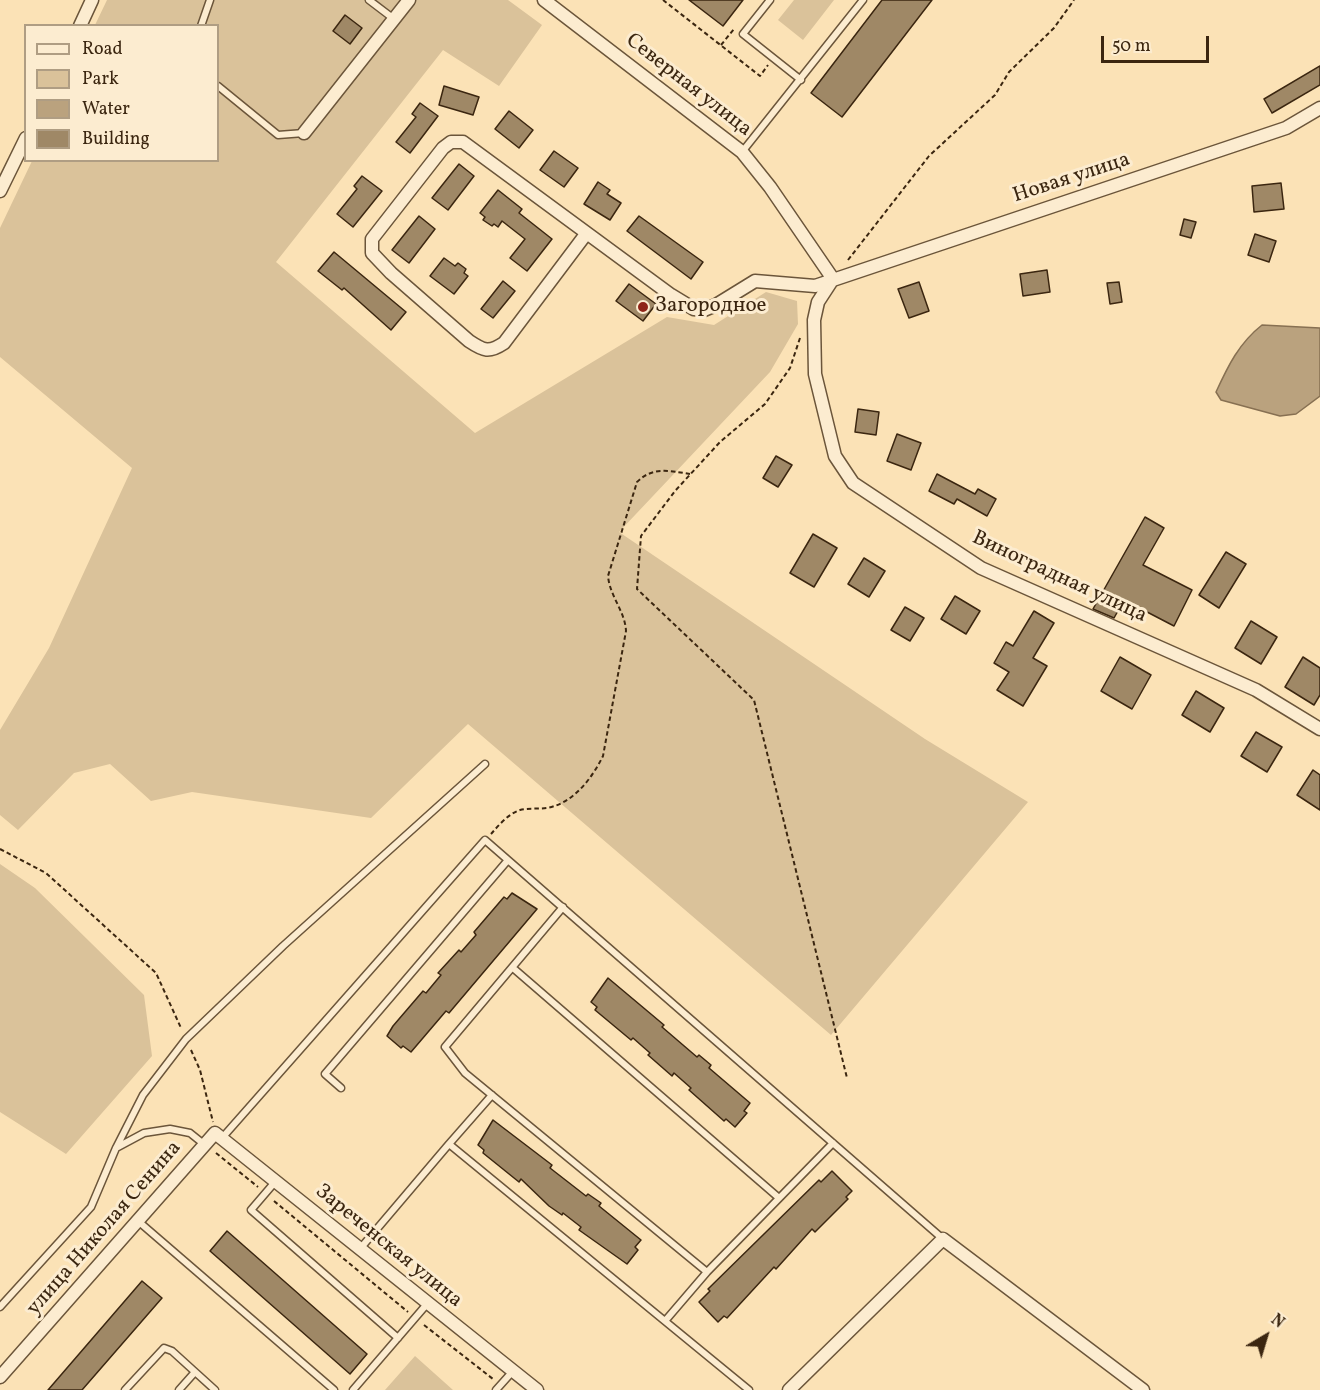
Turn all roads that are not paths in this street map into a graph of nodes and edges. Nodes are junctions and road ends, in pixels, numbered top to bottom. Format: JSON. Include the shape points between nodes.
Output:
{"nodes":[{"id":1,"x":92,"y":0,"type":"edge"},
{"id":2,"x":210,"y":0,"type":"edge"},
{"id":3,"x":369,"y":0,"type":"edge"},
{"id":4,"x":409,"y":0,"type":"edge"},
{"id":5,"x":544,"y":0,"type":"edge"},
{"id":6,"x":770,"y":0,"type":"edge"},
{"id":7,"x":863,"y":0,"type":"edge"},
{"id":8,"x":394,"y":19,"type":"junction"},
{"id":9,"x":81,"y":24,"type":"edge"},
{"id":10,"x":202,"y":24,"type":"edge"},
{"id":11,"x":801,"y":80,"type":"junction"},
{"id":12,"x":219,"y":87,"type":"edge"},
{"id":13,"x":1320,"y":108,"type":"edge"},
{"id":14,"x":304,"y":133,"type":"joint"},
{"id":15,"x":24,"y":142,"type":"edge"},
{"id":16,"x":742,"y":152,"type":"junction"},
{"id":17,"x":0,"y":191,"type":"edge"},
{"id":18,"x":586,"y":234,"type":"junction"},
{"id":19,"x":833,"y":279,"type":"junction"},
{"id":20,"x":1320,"y":729,"type":"edge"},
{"id":21,"x":485,"y":764,"type":"dead end"},
{"id":22,"x":508,"y":860,"type":"junction"},
{"id":23,"x":563,"y":907,"type":"junction"},
{"id":24,"x":513,"y":968,"type":"junction"},
{"id":25,"x":341,"y":1088,"type":"dead end"},
{"id":26,"x":492,"y":1095,"type":"junction"},
{"id":27,"x":219,"y":1136,"type":"junction"},
{"id":28,"x":833,"y":1143,"type":"junction"},
{"id":29,"x":449,"y":1144,"type":"junction"},
{"id":30,"x":116,"y":1148,"type":"junction"},
{"id":31,"x":209,"y":1148,"type":"junction"},
{"id":32,"x":275,"y":1182,"type":"junction"},
{"id":33,"x":779,"y":1198,"type":"junction"},
{"id":34,"x":137,"y":1220,"type":"junction"},
{"id":35,"x":943,"y":1239,"type":"junction"},
{"id":36,"x":359,"y":1250,"type":"junction"},
{"id":37,"x":707,"y":1272,"type":"junction"},
{"id":38,"x":427,"y":1304,"type":"junction"},
{"id":39,"x":0,"y":1307,"type":"edge"},
{"id":40,"x":665,"y":1321,"type":"junction"},
{"id":41,"x":398,"y":1338,"type":"junction"},
{"id":42,"x":513,"y":1371,"type":"junction"},
{"id":43,"x":195,"y":1372,"type":"junction"},
{"id":44,"x":0,"y":1377,"type":"edge"},
{"id":45,"x":498,"y":1388,"type":"edge"},
{"id":46,"x":125,"y":1390,"type":"edge"},
{"id":47,"x":179,"y":1390,"type":"edge"},
{"id":48,"x":215,"y":1390,"type":"edge"},
{"id":49,"x":334,"y":1390,"type":"edge"},
{"id":50,"x":353,"y":1390,"type":"edge"},
{"id":51,"x":537,"y":1390,"type":"edge"},
{"id":52,"x":749,"y":1390,"type":"edge"},
{"id":53,"x":789,"y":1390,"type":"edge"},
{"id":54,"x":1143,"y":1390,"type":"edge"}],
"edges":[{"from":1,"to":9,"type":"street"},
{"from":2,"to":10,"type":"lane"},
{"from":3,"to":8,"type":"lane"},
{"from":4,"to":8,"type":"street"},
{"from":5,"to":16,"type":"street","name":"Северная улица"},
{"from":6,"to":11,"type":"lane","via":[[743,34]]},
{"from":7,"to":11,"type":"lane"},
{"from":8,"to":14,"type":"street"},
{"from":11,"to":16,"type":"lane"},
{"from":12,"to":14,"type":"lane","via":[[278,135]]},
{"from":13,"to":19,"type":"street","name":"Новая улица","via":[[1286,128]]},
{"from":15,"to":17,"type":"street"},
{"from":16,"to":19,"type":"street","name":"Северная улица"},
{"from":18,"to":18,"type":"street","name":"Новая улица","via":[[463,142],[451,142],[372,239],[372,253],[469,341],[492,351],[504,343]]},
{"from":18,"to":19,"type":"street","name":"Новая улица","via":[[694,309],[716,305],[755,281],[815,286]]},
{"from":19,"to":20,"type":"street","name":"Виноградная улица","via":[[818,302],[814,320],[817,384],[835,456],[853,483],[981,568],[1256,690]]},
{"from":21,"to":30,"type":"lane","via":[[186,1039],[143,1095]]},
{"from":22,"to":23,"type":"lane"},
{"from":22,"to":25,"type":"lane","via":[[325,1074]]},
{"from":22,"to":27,"type":"lane","via":[[486,840]]},
{"from":23,"to":24,"type":"lane"},
{"from":23,"to":28,"type":"lane"},
{"from":24,"to":26,"type":"lane","via":[[445,1047],[465,1072]]},
{"from":24,"to":33,"type":"lane"},
{"from":26,"to":29,"type":"lane"},
{"from":26,"to":37,"type":"lane"},
{"from":27,"to":31,"type":"street","name":"улица Николая Сенина"},
{"from":27,"to":32,"type":"street","name":"Зареченская улица"},
{"from":28,"to":33,"type":"lane"},
{"from":28,"to":35,"type":"lane"},
{"from":29,"to":36,"type":"lane"},
{"from":29,"to":40,"type":"lane"},
{"from":30,"to":31,"type":"lane","via":[[144,1132],[170,1129],[190,1133]]},
{"from":30,"to":39,"type":"lane","via":[[91,1207]]},
{"from":31,"to":34,"type":"street","name":"улица Николая Сенина"},
{"from":32,"to":36,"type":"street","name":"Зареченская улица"},
{"from":32,"to":41,"type":"lane","via":[[251,1210]]},
{"from":33,"to":37,"type":"lane"},
{"from":34,"to":44,"type":"street","name":"улица Николая Сенина"},
{"from":34,"to":49,"type":"lane"},
{"from":35,"to":53,"type":"street"},
{"from":35,"to":54,"type":"street"},
{"from":36,"to":38,"type":"street","name":"Зареченская улица"},
{"from":37,"to":40,"type":"lane"},
{"from":38,"to":41,"type":"lane"},
{"from":38,"to":42,"type":"street","name":"Зареченская улица"},
{"from":40,"to":52,"type":"lane"},
{"from":41,"to":50,"type":"lane"},
{"from":42,"to":45,"type":"lane"},
{"from":42,"to":51,"type":"street","name":"Зареченская улица"},
{"from":43,"to":46,"type":"lane","via":[[165,1348]]},
{"from":43,"to":47,"type":"lane"},
{"from":43,"to":48,"type":"lane"}]}
